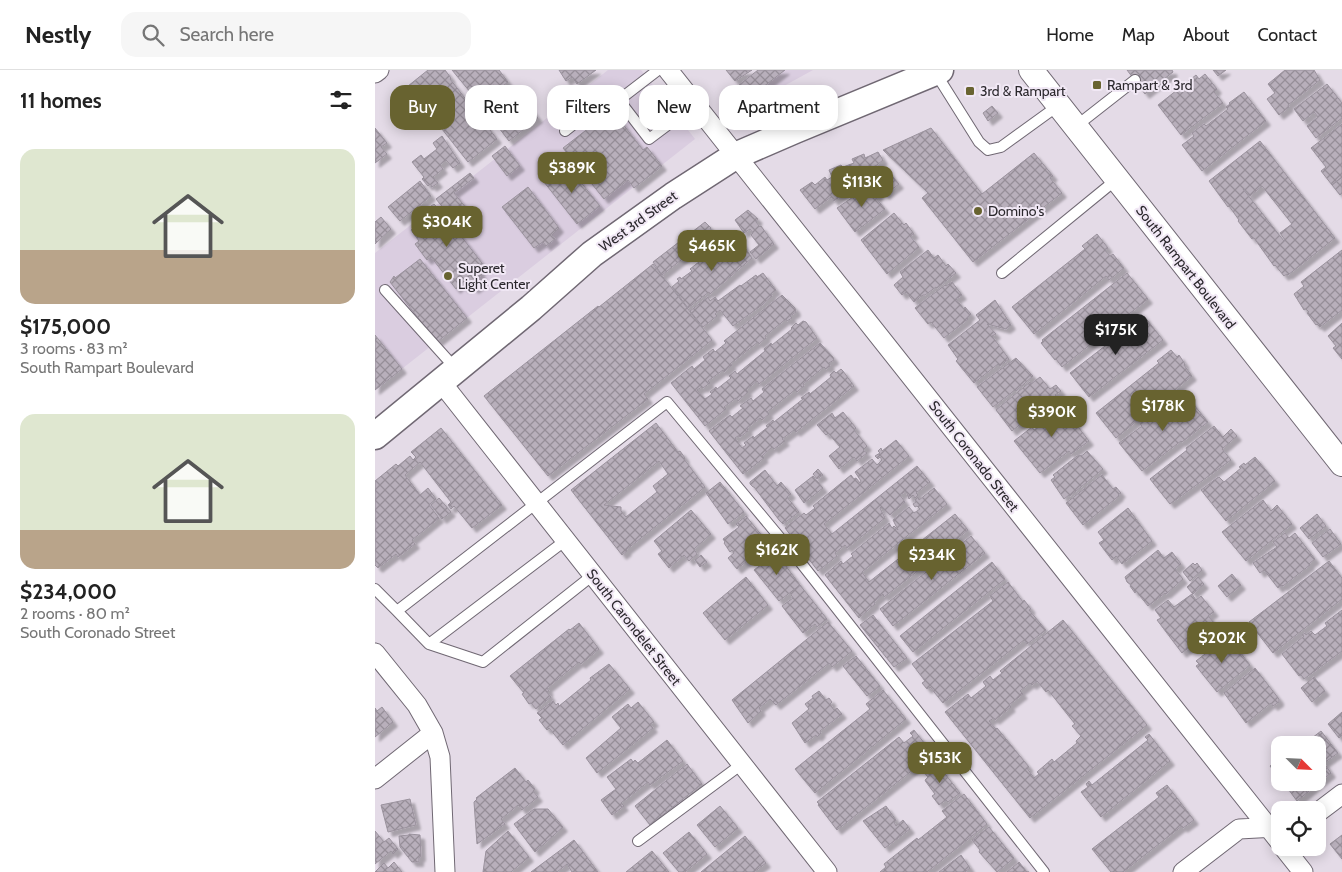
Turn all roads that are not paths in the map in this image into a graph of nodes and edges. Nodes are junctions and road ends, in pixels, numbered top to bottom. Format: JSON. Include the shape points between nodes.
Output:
{"nodes":[{"id":1,"x":379,"y":70,"type":"edge"},
{"id":2,"x":658,"y":70,"type":"edge"},
{"id":3,"x":668,"y":70,"type":"edge"},
{"id":4,"x":1031,"y":70,"type":"edge"},
{"id":5,"x":938,"y":71,"type":"edge"},
{"id":6,"x":375,"y":73,"type":"edge"},
{"id":7,"x":1135,"y":80,"type":"dead end"},
{"id":8,"x":629,"y":92,"type":"edge"},
{"id":9,"x":1059,"y":105,"type":"junction"},
{"id":10,"x":629,"y":113,"type":"edge"},
{"id":11,"x":639,"y":126,"type":"edge"},
{"id":12,"x":1075,"y":127,"type":"junction"},
{"id":13,"x":642,"y":130,"type":"edge"},
{"id":14,"x":661,"y":130,"type":"edge"},
{"id":15,"x":735,"y":156,"type":"junction"},
{"id":16,"x":1117,"y":179,"type":"junction"},
{"id":17,"x":1002,"y":273,"type":"dead end"},
{"id":18,"x":385,"y":290,"type":"dead end"},
{"id":19,"x":449,"y":376,"type":"junction"},
{"id":20,"x":379,"y":429,"type":"edge"},
{"id":21,"x":1342,"y":464,"type":"edge"},
{"id":22,"x":537,"y":503,"type":"junction"},
{"id":23,"x":566,"y":540,"type":"junction"},
{"id":24,"x":593,"y":575,"type":"junction"},
{"id":25,"x":375,"y":589,"type":"edge"},
{"id":26,"x":397,"y":610,"type":"junction"},
{"id":27,"x":429,"y":644,"type":"junction"},
{"id":28,"x":375,"y":653,"type":"edge"},
{"id":29,"x":433,"y":733,"type":"junction"},
{"id":30,"x":742,"y":764,"type":"junction"},
{"id":31,"x":375,"y":779,"type":"edge"},
{"id":32,"x":1342,"y":794,"type":"edge"},
{"id":33,"x":1326,"y":806,"type":"edge"},
{"id":34,"x":1271,"y":823,"type":"edge"},
{"id":35,"x":1271,"y":827,"type":"edge"},
{"id":36,"x":638,"y":841,"type":"dead end"},
{"id":37,"x":1290,"y":856,"type":"edge"},
{"id":38,"x":445,"y":872,"type":"edge"},
{"id":39,"x":827,"y":872,"type":"edge"},
{"id":40,"x":1044,"y":872,"type":"edge"},
{"id":41,"x":1183,"y":872,"type":"edge"},
{"id":42,"x":1303,"y":872,"type":"edge"}],
"edges":[{"from":1,"to":6,"type":"street"},
{"from":2,"to":8,"type":"lane"},
{"from":3,"to":15,"type":"street","name":"South Coronado Street"},
{"from":4,"to":9,"type":"street","name":"South Rampart Boulevard"},
{"from":5,"to":9,"type":"lane","via":[[979,142],[988,150],[1001,147]]},
{"from":5,"to":15,"type":"main road","name":"West 3rd Street"},
{"from":7,"to":12,"type":"lane"},
{"from":9,"to":12,"type":"street","name":"South Rampart Boulevard"},
{"from":10,"to":11,"type":"lane"},
{"from":12,"to":16,"type":"street","name":"South Rampart Boulevard"},
{"from":13,"to":14,"type":"lane","via":[[649,139]]},
{"from":15,"to":19,"type":"main road","name":"West 3rd Street","via":[[592,254]]},
{"from":15,"to":34,"type":"street","name":"South Coronado Street"},
{"from":16,"to":17,"type":"lane"},
{"from":16,"to":21,"type":"street","name":"South Rampart Boulevard"},
{"from":18,"to":19,"type":"lane"},
{"from":19,"to":20,"type":"main road","name":"West 3rd Street"},
{"from":19,"to":22,"type":"street","name":"South Carondelet Street"},
{"from":22,"to":23,"type":"street","name":"South Carondelet Street"},
{"from":22,"to":26,"type":"lane"},
{"from":22,"to":40,"type":"lane","via":[[667,402],[807,570]]},
{"from":23,"to":24,"type":"street","name":"South Carondelet Street"},
{"from":23,"to":27,"type":"lane"},
{"from":24,"to":27,"type":"lane","via":[[483,662]]},
{"from":24,"to":30,"type":"street","name":"South Carondelet Street"},
{"from":25,"to":26,"type":"lane"},
{"from":26,"to":27,"type":"lane"},
{"from":28,"to":29,"type":"street","via":[[417,705]]},
{"from":29,"to":31,"type":"street"},
{"from":29,"to":38,"type":"street","via":[[440,757]]},
{"from":30,"to":36,"type":"lane"},
{"from":30,"to":39,"type":"street","name":"South Carondelet Street"},
{"from":32,"to":33,"type":"street"},
{"from":35,"to":41,"type":"street","via":[[1239,829]]},
{"from":37,"to":42,"type":"street"}]}
